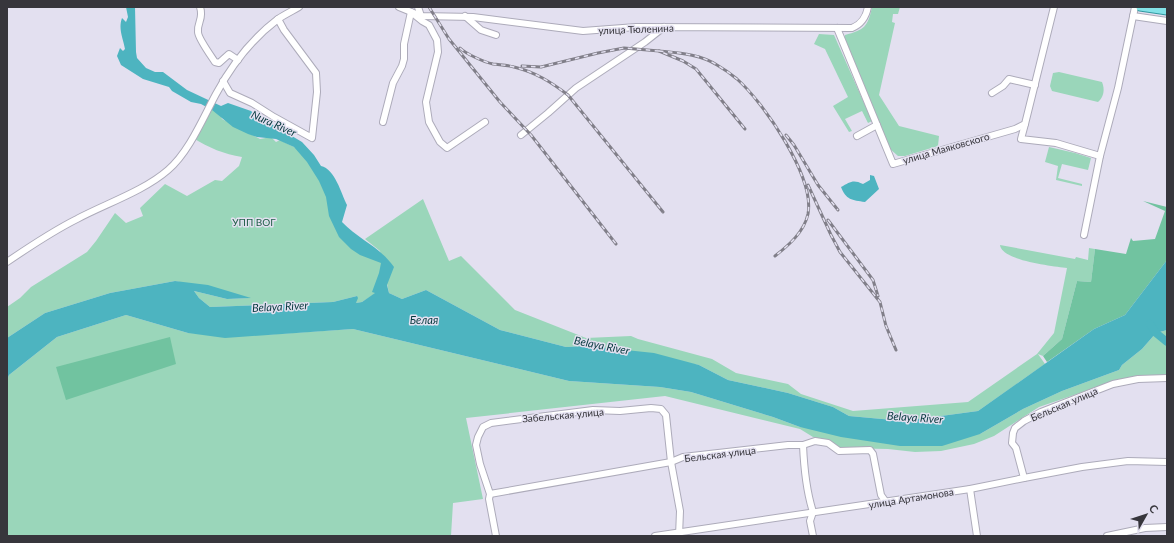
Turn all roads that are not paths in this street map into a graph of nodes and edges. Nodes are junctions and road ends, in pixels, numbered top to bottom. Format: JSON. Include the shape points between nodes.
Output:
{"nodes":[{"id":1,"x":200,"y":7,"type":"edge"},
{"id":2,"x":299,"y":7,"type":"edge"},
{"id":3,"x":398,"y":7,"type":"edge"},
{"id":4,"x":418,"y":7,"type":"edge"},
{"id":5,"x":1054,"y":7,"type":"edge"},
{"id":6,"x":1135,"y":7,"type":"edge"},
{"id":7,"x":1140,"y":7,"type":"edge"},
{"id":8,"x":867,"y":8,"type":"edge"},
{"id":9,"x":1167,"y":11,"type":"edge"},
{"id":10,"x":411,"y":12,"type":"junction"},
{"id":11,"x":421,"y":16,"type":"junction"},
{"id":12,"x":465,"y":16,"type":"junction"},
{"id":13,"x":1133,"y":16,"type":"junction"},
{"id":14,"x":278,"y":19,"type":"junction"},
{"id":15,"x":1167,"y":21,"type":"edge"},
{"id":16,"x":664,"y":27,"type":"junction"},
{"id":17,"x":837,"y":28,"type":"junction"},
{"id":18,"x":496,"y":35,"type":"dead end"},
{"id":19,"x":238,"y":60,"type":"junction"},
{"id":20,"x":223,"y":81,"type":"junction"},
{"id":21,"x":1035,"y":85,"type":"junction"},
{"id":22,"x":992,"y":93,"type":"dead end"},
{"id":23,"x":383,"y":122,"type":"dead end"},
{"id":24,"x":485,"y":122,"type":"dead end"},
{"id":25,"x":1025,"y":124,"type":"junction"},
{"id":26,"x":877,"y":125,"type":"junction"},
{"id":27,"x":521,"y":135,"type":"dead end"},
{"id":28,"x":857,"y":136,"type":"dead end"},
{"id":29,"x":1100,"y":156,"type":"junction"},
{"id":30,"x":1084,"y":234,"type":"dead end"},
{"id":31,"x":7,"y":262,"type":"edge"},
{"id":32,"x":1167,"y":378,"type":"edge"},
{"id":33,"x":803,"y":445,"type":"junction"},
{"id":34,"x":671,"y":462,"type":"junction"},
{"id":35,"x":1167,"y":462,"type":"edge"},
{"id":36,"x":1024,"y":478,"type":"junction"},
{"id":37,"x":970,"y":489,"type":"junction"},
{"id":38,"x":490,"y":494,"type":"junction"},
{"id":39,"x":886,"y":502,"type":"junction"},
{"id":40,"x":813,"y":512,"type":"junction"},
{"id":41,"x":1167,"y":527,"type":"edge"},
{"id":42,"x":679,"y":534,"type":"edge"},
{"id":43,"x":496,"y":536,"type":"edge"},
{"id":44,"x":655,"y":536,"type":"edge"},
{"id":45,"x":813,"y":536,"type":"edge"},
{"id":46,"x":977,"y":536,"type":"edge"},
{"id":47,"x":1107,"y":536,"type":"edge"}],
"edges":[{"from":1,"to":19,"type":"street","via":[[202,18],[197,32],[215,62],[219,63],[229,54]]},
{"from":2,"to":14,"type":"street"},
{"from":3,"to":10,"type":"street","name":"улица Тюленина"},
{"from":4,"to":11,"type":"street"},
{"from":5,"to":21,"type":"street"},
{"from":6,"to":13,"type":"street"},
{"from":7,"to":9,"type":"main road"},
{"from":8,"to":17,"type":"street","name":"улица Тюленина","via":[[863,20],[855,26]]},
{"from":10,"to":11,"type":"street","name":"улица Тюленина"},
{"from":10,"to":23,"type":"street","via":[[404,44],[404,59]]},
{"from":10,"to":24,"type":"street","via":[[429,25],[437,40],[438,52],[426,102],[429,122],[440,142],[448,148]]},
{"from":11,"to":12,"type":"street","name":"улица Тюленина"},
{"from":12,"to":16,"type":"street","name":"улица Тюленина","via":[[582,31]]},
{"from":12,"to":18,"type":"street","via":[[481,30]]},
{"from":13,"to":15,"type":"street"},
{"from":13,"to":29,"type":"street"},
{"from":14,"to":19,"type":"street"},
{"from":14,"to":20,"type":"street","via":[[316,73],[317,92],[312,138],[230,92]]},
{"from":16,"to":17,"type":"street","name":"улица Тюленина"},
{"from":16,"to":27,"type":"street","via":[[576,88]]},
{"from":17,"to":26,"type":"street","name":"улица Маяковского"},
{"from":19,"to":20,"type":"street"},
{"from":20,"to":31,"type":"street","via":[[187,146],[168,171],[144,186],[75,219]]},
{"from":21,"to":22,"type":"street","via":[[1009,79]]},
{"from":21,"to":25,"type":"street"},
{"from":25,"to":26,"type":"street","name":"улица Маяковского","via":[[893,164]]},
{"from":25,"to":29,"type":"street","via":[[1021,139],[1056,143]]},
{"from":26,"to":28,"type":"street"},
{"from":29,"to":30,"type":"street"},
{"from":32,"to":36,"type":"street","name":"Бельская улица","via":[[1138,379],[1113,384],[1024,421],[1015,428],[1012,442]]},
{"from":33,"to":34,"type":"street","name":"Бельская улица","via":[[683,457]]},
{"from":33,"to":39,"type":"street","name":"Бельская улица","via":[[815,440],[828,443],[839,451],[870,450],[881,494]]},
{"from":33,"to":40,"type":"street","via":[[804,471]]},
{"from":34,"to":38,"type":"street","name":"Бельская улица"},
{"from":34,"to":38,"type":"street","name":"Забельская улица","via":[[666,415],[662,409],[593,410],[491,423],[483,427],[476,445]]},
{"from":34,"to":42,"type":"street","via":[[680,512]]},
{"from":35,"to":36,"type":"street","name":"улица Артамонова","via":[[1128,461]]},
{"from":36,"to":37,"type":"street","name":"улица Артамонова"},
{"from":37,"to":39,"type":"street","name":"улица Артамонова"},
{"from":37,"to":46,"type":"street"},
{"from":38,"to":43,"type":"street"},
{"from":39,"to":40,"type":"street","name":"улица Артамонова"},
{"from":40,"to":42,"type":"street","name":"улица Артамонова"},
{"from":40,"to":45,"type":"street","via":[[810,521]]},
{"from":41,"to":47,"type":"street","via":[[1145,528]]},
{"from":42,"to":44,"type":"street","name":"улица Артамонова"}]}
